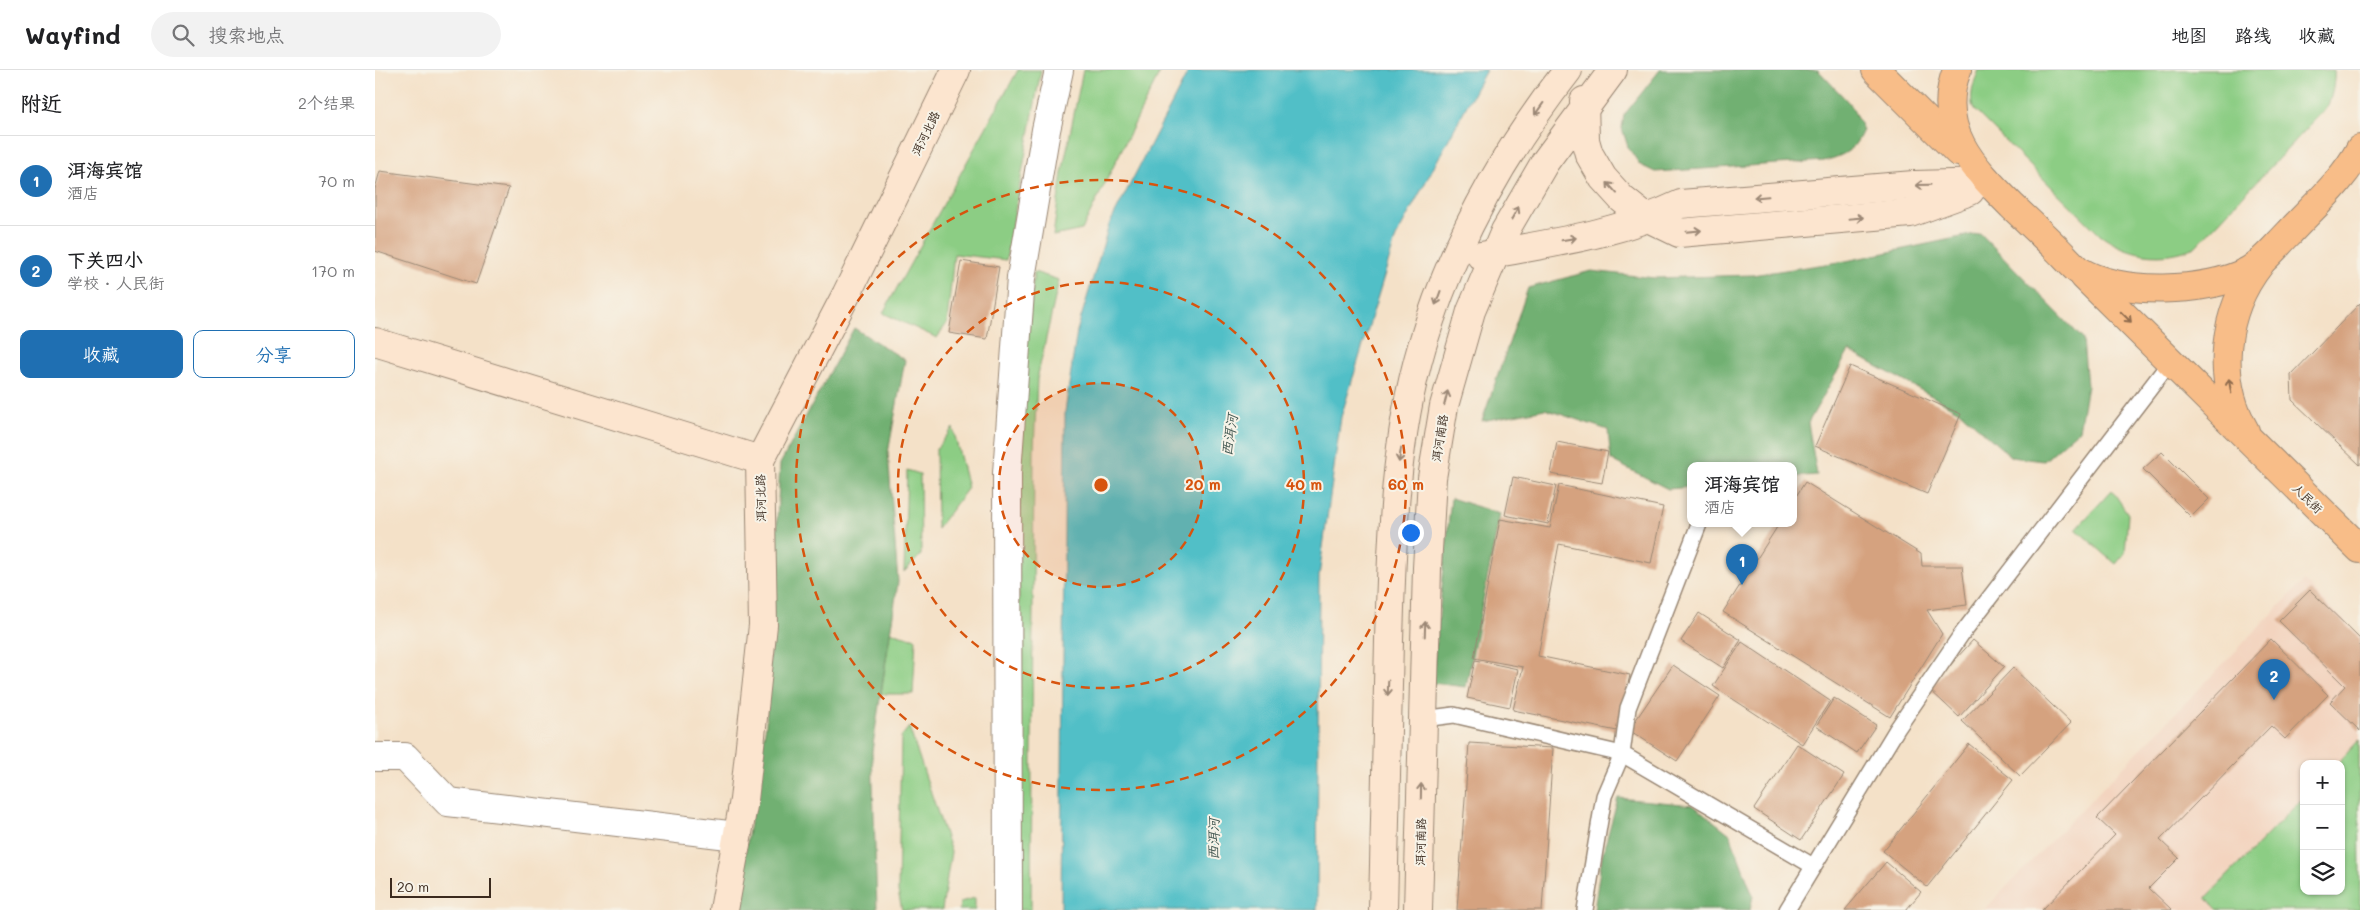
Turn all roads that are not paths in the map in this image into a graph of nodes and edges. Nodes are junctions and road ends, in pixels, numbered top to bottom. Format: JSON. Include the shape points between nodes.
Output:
{"nodes":[{"id":1,"x":956,"y":70,"type":"edge"},
{"id":2,"x":1059,"y":70,"type":"edge"},
{"id":3,"x":1568,"y":70,"type":"edge"},
{"id":4,"x":1586,"y":70,"type":"edge"},
{"id":5,"x":1613,"y":70,"type":"edge"},
{"id":6,"x":1876,"y":70,"type":"edge"},
{"id":7,"x":1957,"y":70,"type":"edge"},
{"id":8,"x":1584,"y":107,"type":"junction"},
{"id":9,"x":2360,"y":149,"type":"edge"},
{"id":10,"x":2360,"y":160,"type":"edge"},
{"id":11,"x":1989,"y":183,"type":"junction"},
{"id":12,"x":2336,"y":184,"type":"junction"},
{"id":13,"x":1649,"y":219,"type":"junction"},
{"id":14,"x":1494,"y":253,"type":"junction"},
{"id":15,"x":2266,"y":257,"type":"junction"},
{"id":16,"x":1452,"y":261,"type":"junction"},
{"id":17,"x":2079,"y":270,"type":"junction"},
{"id":18,"x":375,"y":342,"type":"edge"},
{"id":19,"x":2171,"y":361,"type":"junction"},
{"id":20,"x":2255,"y":446,"type":"junction"},
{"id":21,"x":760,"y":460,"type":"junction"},
{"id":22,"x":1698,"y":527,"type":"edge"},
{"id":23,"x":2360,"y":549,"type":"edge"},
{"id":24,"x":1423,"y":719,"type":"junction"},
{"id":25,"x":1622,"y":754,"type":"junction"},
{"id":26,"x":375,"y":757,"type":"edge"},
{"id":27,"x":737,"y":836,"type":"junction"},
{"id":28,"x":1813,"y":866,"type":"junction"},
{"id":29,"x":724,"y":910,"type":"edge"},
{"id":30,"x":1007,"y":910,"type":"edge"},
{"id":31,"x":1383,"y":910,"type":"edge"},
{"id":32,"x":1418,"y":910,"type":"edge"},
{"id":33,"x":1585,"y":910,"type":"edge"},
{"id":34,"x":1787,"y":910,"type":"edge"}],
"edges":[{"from":1,"to":21,"type":"main road","name":"洱河北路","via":[[846,295]]},
{"from":2,"to":30,"type":"street","via":[[1021,278],[1007,473]]},
{"from":3,"to":16,"type":"main road","one_way":true,"via":[[1493,178]]},
{"from":4,"to":8,"type":"main road"},
{"from":5,"to":8,"type":"main road","name":"洱河南路"},
{"from":6,"to":11,"type":"main road"},
{"from":7,"to":11,"type":"main road","via":[[1950,94],[1951,122],[1964,152]]},
{"from":13,"to":8,"type":"main road","one_way":true,"via":[[1617,194],[1595,166],[1585,140]]},
{"from":14,"to":8,"type":"main road","name":"洱河南路","one_way":true,"via":[[1529,187]]},
{"from":9,"to":12,"type":"main road"},
{"from":10,"to":12,"type":"main road"},
{"from":11,"to":13,"type":"main road","via":[[1911,213],[1679,233]]},
{"from":11,"to":17,"type":"main road"},
{"from":12,"to":15,"type":"main road"},
{"from":14,"to":13,"type":"main road","one_way":true,"via":[[1589,236]]},
{"from":14,"to":16,"type":"main road"},
{"from":24,"to":14,"type":"main road","name":"洱河南路","one_way":true,"via":[[1432,478],[1444,406],[1457,356]]},
{"from":15,"to":17,"type":"main road","via":[[2241,275],[2185,288],[2128,286]]},
{"from":20,"to":15,"type":"main road","one_way":true,"via":[[2235,410],[2227,370],[2227,348],[2237,301],[2249,278]]},
{"from":16,"to":31,"type":"main road","one_way":true,"via":[[1422,347],[1397,474],[1391,567]]},
{"from":17,"to":19,"type":"main road","one_way":true},
{"from":18,"to":21,"type":"main road"},
{"from":19,"to":20,"type":"main road"},
{"from":19,"to":28,"type":"lane","via":[[1961,635],[1897,729]]},
{"from":20,"to":23,"type":"main road","name":"人民街"},
{"from":21,"to":27,"type":"main road","name":"洱河北路","via":[[763,625],[744,800]]},
{"from":22,"to":25,"type":"lane","via":[[1628,708]]},
{"from":24,"to":25,"type":"lane","via":[[1454,715]]},
{"from":32,"to":24,"type":"main road","name":"洱河南路","one_way":true},
{"from":25,"to":28,"type":"lane"},
{"from":25,"to":33,"type":"lane","via":[[1604,796]]},
{"from":26,"to":27,"type":"street","via":[[405,757],[448,802]]},
{"from":27,"to":29,"type":"main road","name":"洱河北路"},
{"from":28,"to":34,"type":"lane"}]}
